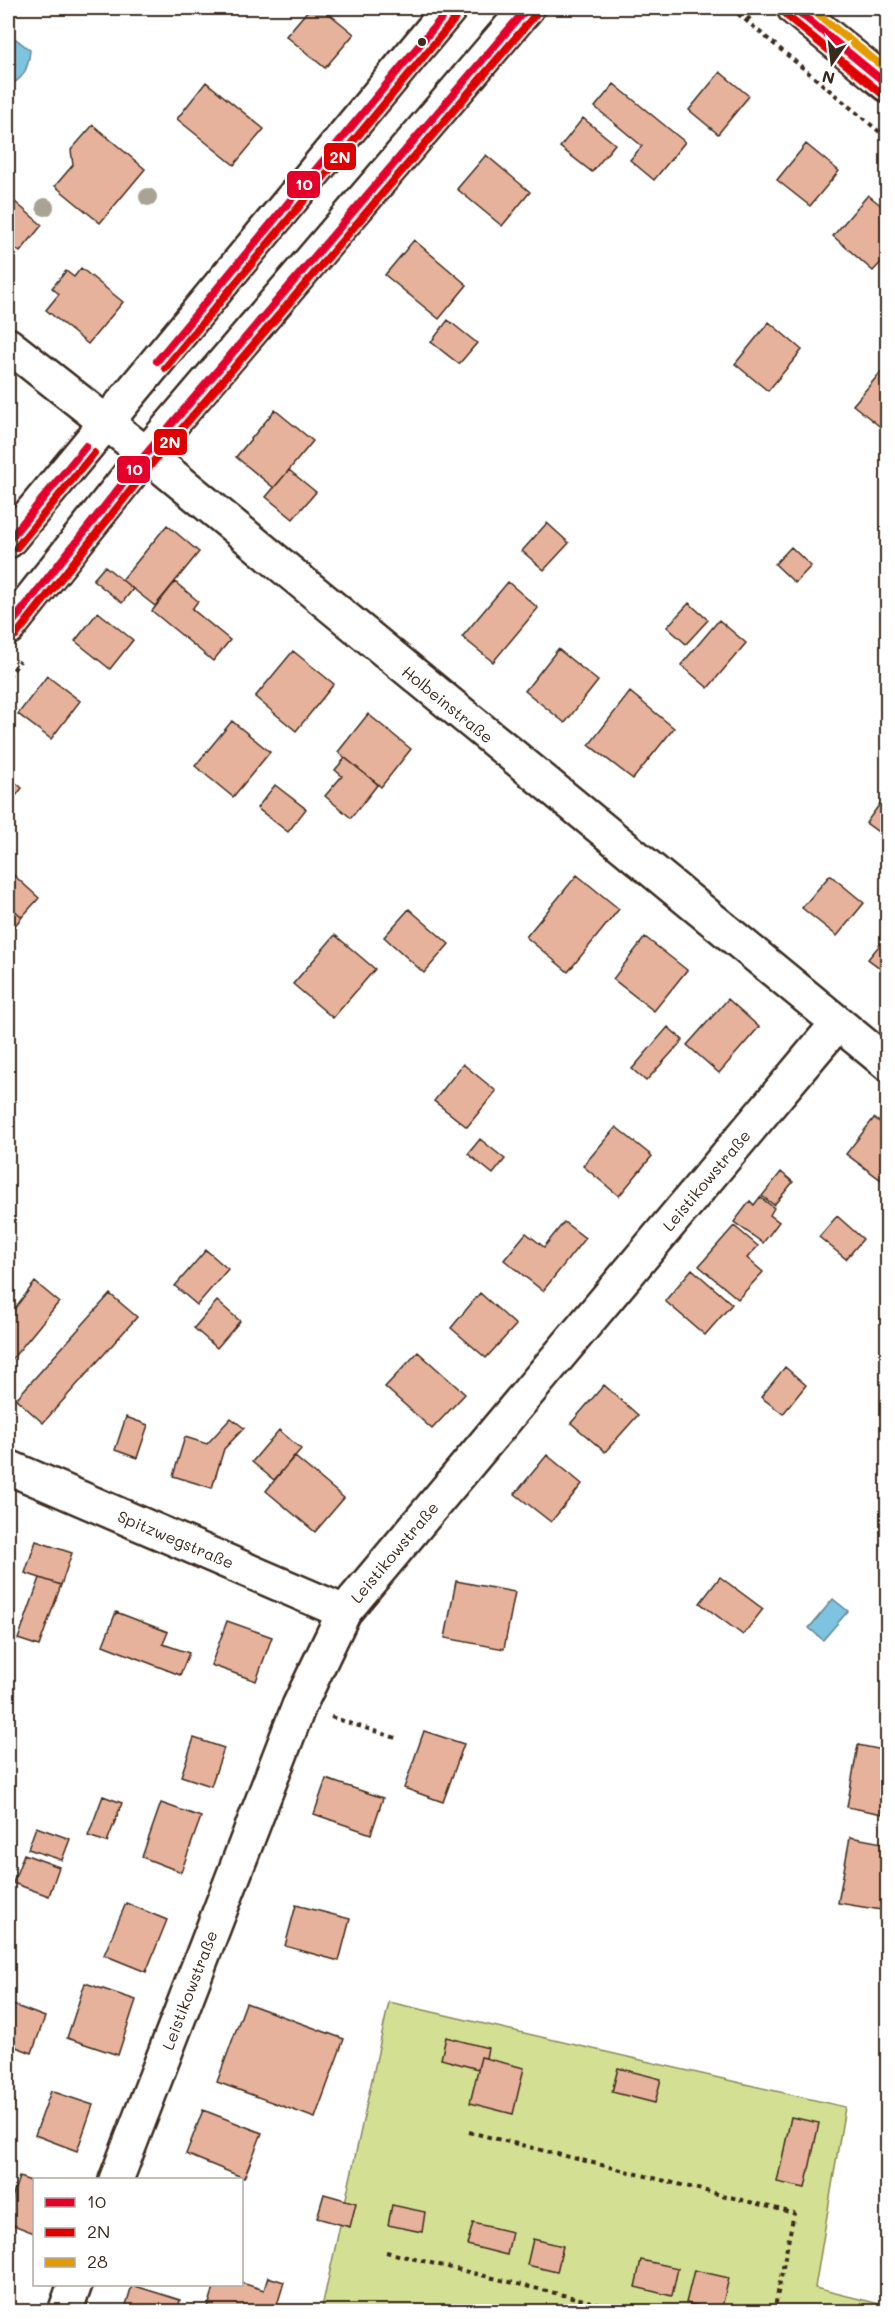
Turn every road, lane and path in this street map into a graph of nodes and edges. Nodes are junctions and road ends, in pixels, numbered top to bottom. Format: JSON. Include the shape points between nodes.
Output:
{"nodes":[{"id":1,"x":450,"y":8,"type":"edge"},
{"id":2,"x":527,"y":8,"type":"edge"},
{"id":3,"x":731,"y":8,"type":"edge"},
{"id":4,"x":759,"y":8,"type":"edge"},
{"id":5,"x":794,"y":8,"type":"edge"},
{"id":6,"x":870,"y":8,"type":"edge"},
{"id":7,"x":888,"y":18,"type":"edge"},
{"id":8,"x":747,"y":20,"type":"junction"},
{"id":9,"x":888,"y":85,"type":"edge"},
{"id":10,"x":888,"y":140,"type":"edge"},
{"id":11,"x":8,"y":345,"type":"edge"},
{"id":12,"x":105,"y":423,"type":"junction"},
{"id":13,"x":146,"y":454,"type":"junction"},
{"id":14,"x":8,"y":541,"type":"edge"},
{"id":15,"x":8,"y":628,"type":"edge"},
{"id":16,"x":837,"y":1024,"type":"junction"},
{"id":17,"x":888,"y":1064,"type":"edge"},
{"id":18,"x":8,"y":1467,"type":"edge"},
{"id":19,"x":344,"y":1612,"type":"junction"},
{"id":20,"x":299,"y":1706,"type":"junction"},
{"id":21,"x":396,"y":1738,"type":"dead end"},
{"id":22,"x":469,"y":2132,"type":"dead end"},
{"id":23,"x":117,"y":2178,"type":"edge"},
{"id":24,"x":387,"y":2252,"type":"dead end"},
{"id":25,"x":74,"y":2286,"type":"edge"},
{"id":26,"x":65,"y":2312,"type":"edge"},
{"id":27,"x":633,"y":2312,"type":"edge"},
{"id":28,"x":774,"y":2312,"type":"edge"}],
"edges":[{"from":1,"to":12,"type":"street"},
{"from":2,"to":13,"type":"street"},
{"from":3,"to":8,"type":"path"},
{"from":4,"to":8,"type":"path"},
{"from":5,"to":9,"type":"street"},
{"from":6,"to":7,"type":"path"},
{"from":8,"to":10,"type":"path"},
{"from":11,"to":12,"type":"street","name":"Holbeinstraße"},
{"from":12,"to":13,"type":"street","name":"Holbeinstraße"},
{"from":12,"to":14,"type":"street"},
{"from":13,"to":15,"type":"street"},
{"from":13,"to":16,"type":"street","name":"Holbeinstraße"},
{"from":16,"to":17,"type":"street","name":"Holbeinstraße"},
{"from":16,"to":19,"type":"street","name":"Leistikowstraße"},
{"from":18,"to":19,"type":"street","name":"Spitzwegstraße"},
{"from":19,"to":20,"type":"street","name":"Leistikowstraße"},
{"from":20,"to":21,"type":"path"},
{"from":20,"to":23,"type":"street","name":"Leistikowstraße"},
{"from":22,"to":28,"type":"path","via":[[794,2213]]},
{"from":24,"to":27,"type":"path"},
{"from":25,"to":26,"type":"street"}]}
